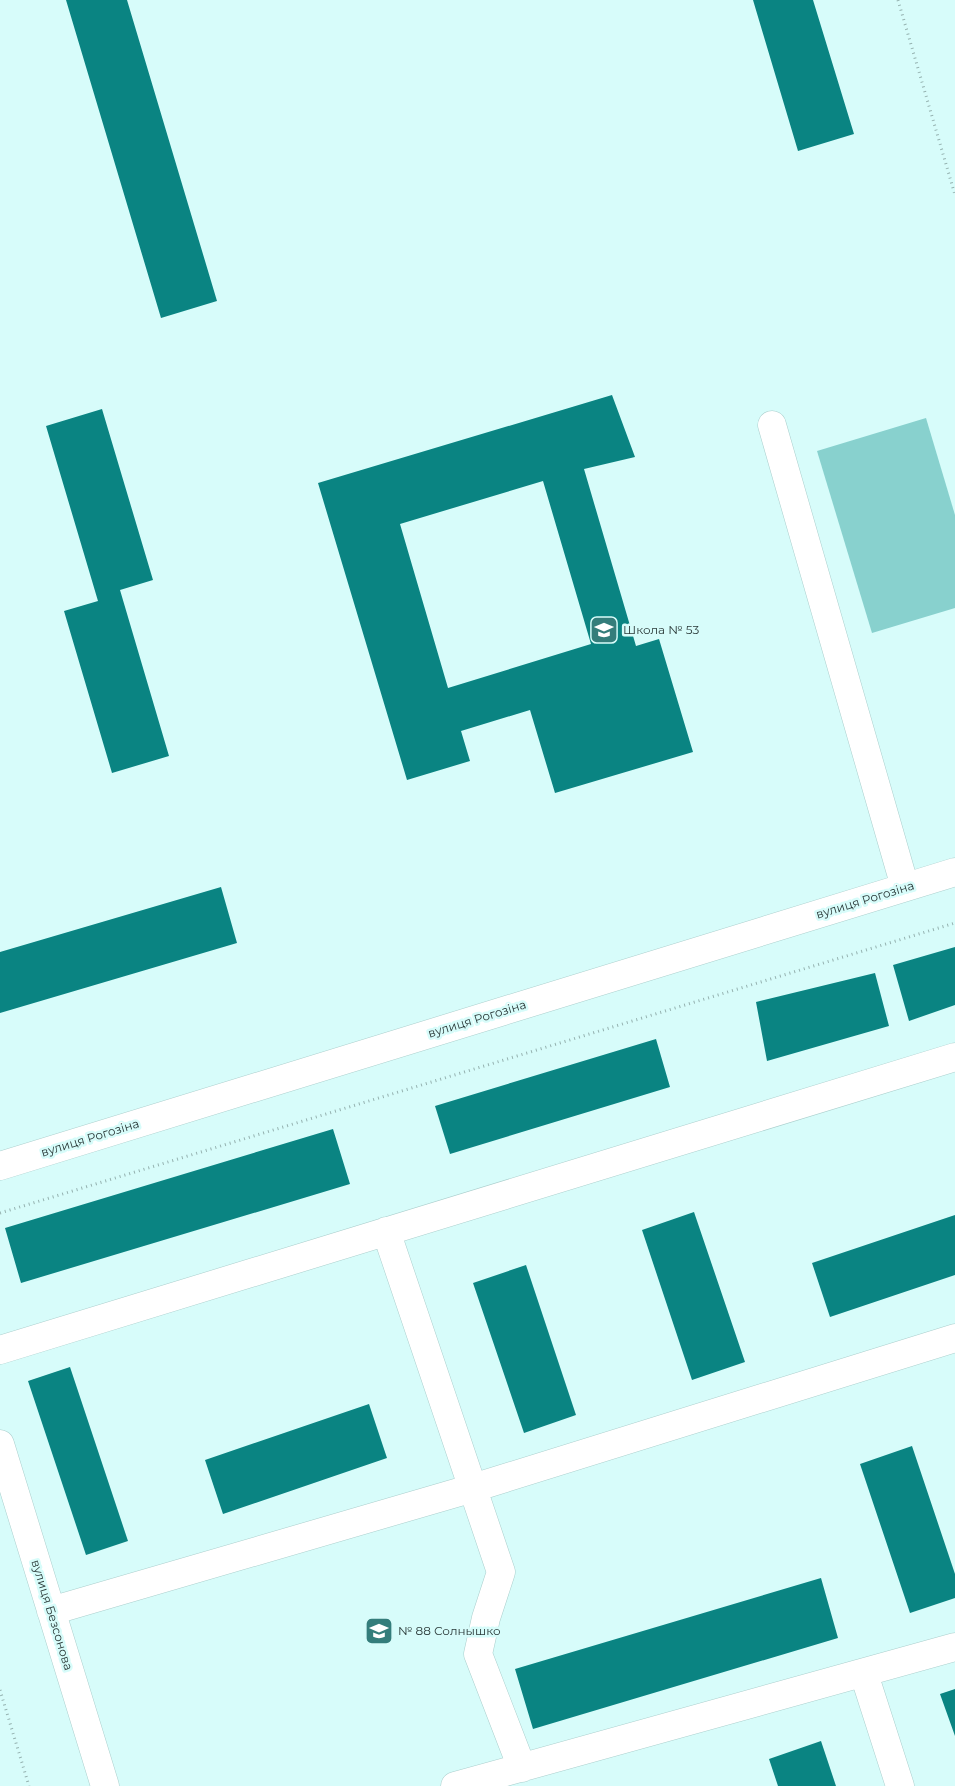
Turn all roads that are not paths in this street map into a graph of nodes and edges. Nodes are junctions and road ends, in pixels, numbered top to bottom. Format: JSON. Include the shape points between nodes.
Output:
{"nodes":[{"id":1,"x":772,"y":425,"type":"dead end"},
{"id":2,"x":955,"y":872,"type":"edge"},
{"id":3,"x":906,"y":887,"type":"junction"},
{"id":4,"x":955,"y":1057,"type":"edge"},
{"id":5,"x":0,"y":1166,"type":"edge"},
{"id":6,"x":386,"y":1231,"type":"junction"},
{"id":7,"x":955,"y":1338,"type":"edge"},
{"id":8,"x":0,"y":1350,"type":"edge"},
{"id":9,"x":0,"y":1444,"type":"edge"},
{"id":10,"x":473,"y":1488,"type":"junction"},
{"id":11,"x":51,"y":1611,"type":"junction"},
{"id":12,"x":955,"y":1647,"type":"edge"},
{"id":13,"x":864,"y":1674,"type":"junction"},
{"id":14,"x":522,"y":1768,"type":"junction"},
{"id":15,"x":105,"y":1786,"type":"edge"},
{"id":16,"x":455,"y":1786,"type":"edge"},
{"id":17,"x":900,"y":1786,"type":"edge"}],
"edges":[{"from":1,"to":3,"type":"street"},
{"from":2,"to":3,"type":"street","name":"вулиця Рогозіна"},
{"from":3,"to":5,"type":"street","name":"вулиця Рогозіна"},
{"from":4,"to":6,"type":"street"},
{"from":6,"to":8,"type":"street"},
{"from":6,"to":10,"type":"street"},
{"from":7,"to":10,"type":"street"},
{"from":9,"to":11,"type":"street","name":"вулиця Безсонова"},
{"from":10,"to":11,"type":"street"},
{"from":10,"to":14,"type":"street","via":[[501,1572],[478,1654]]},
{"from":11,"to":15,"type":"street","name":"вулиця Безсонова"},
{"from":12,"to":13,"type":"street"},
{"from":13,"to":14,"type":"street"},
{"from":13,"to":17,"type":"street"},
{"from":14,"to":16,"type":"street"}]}
